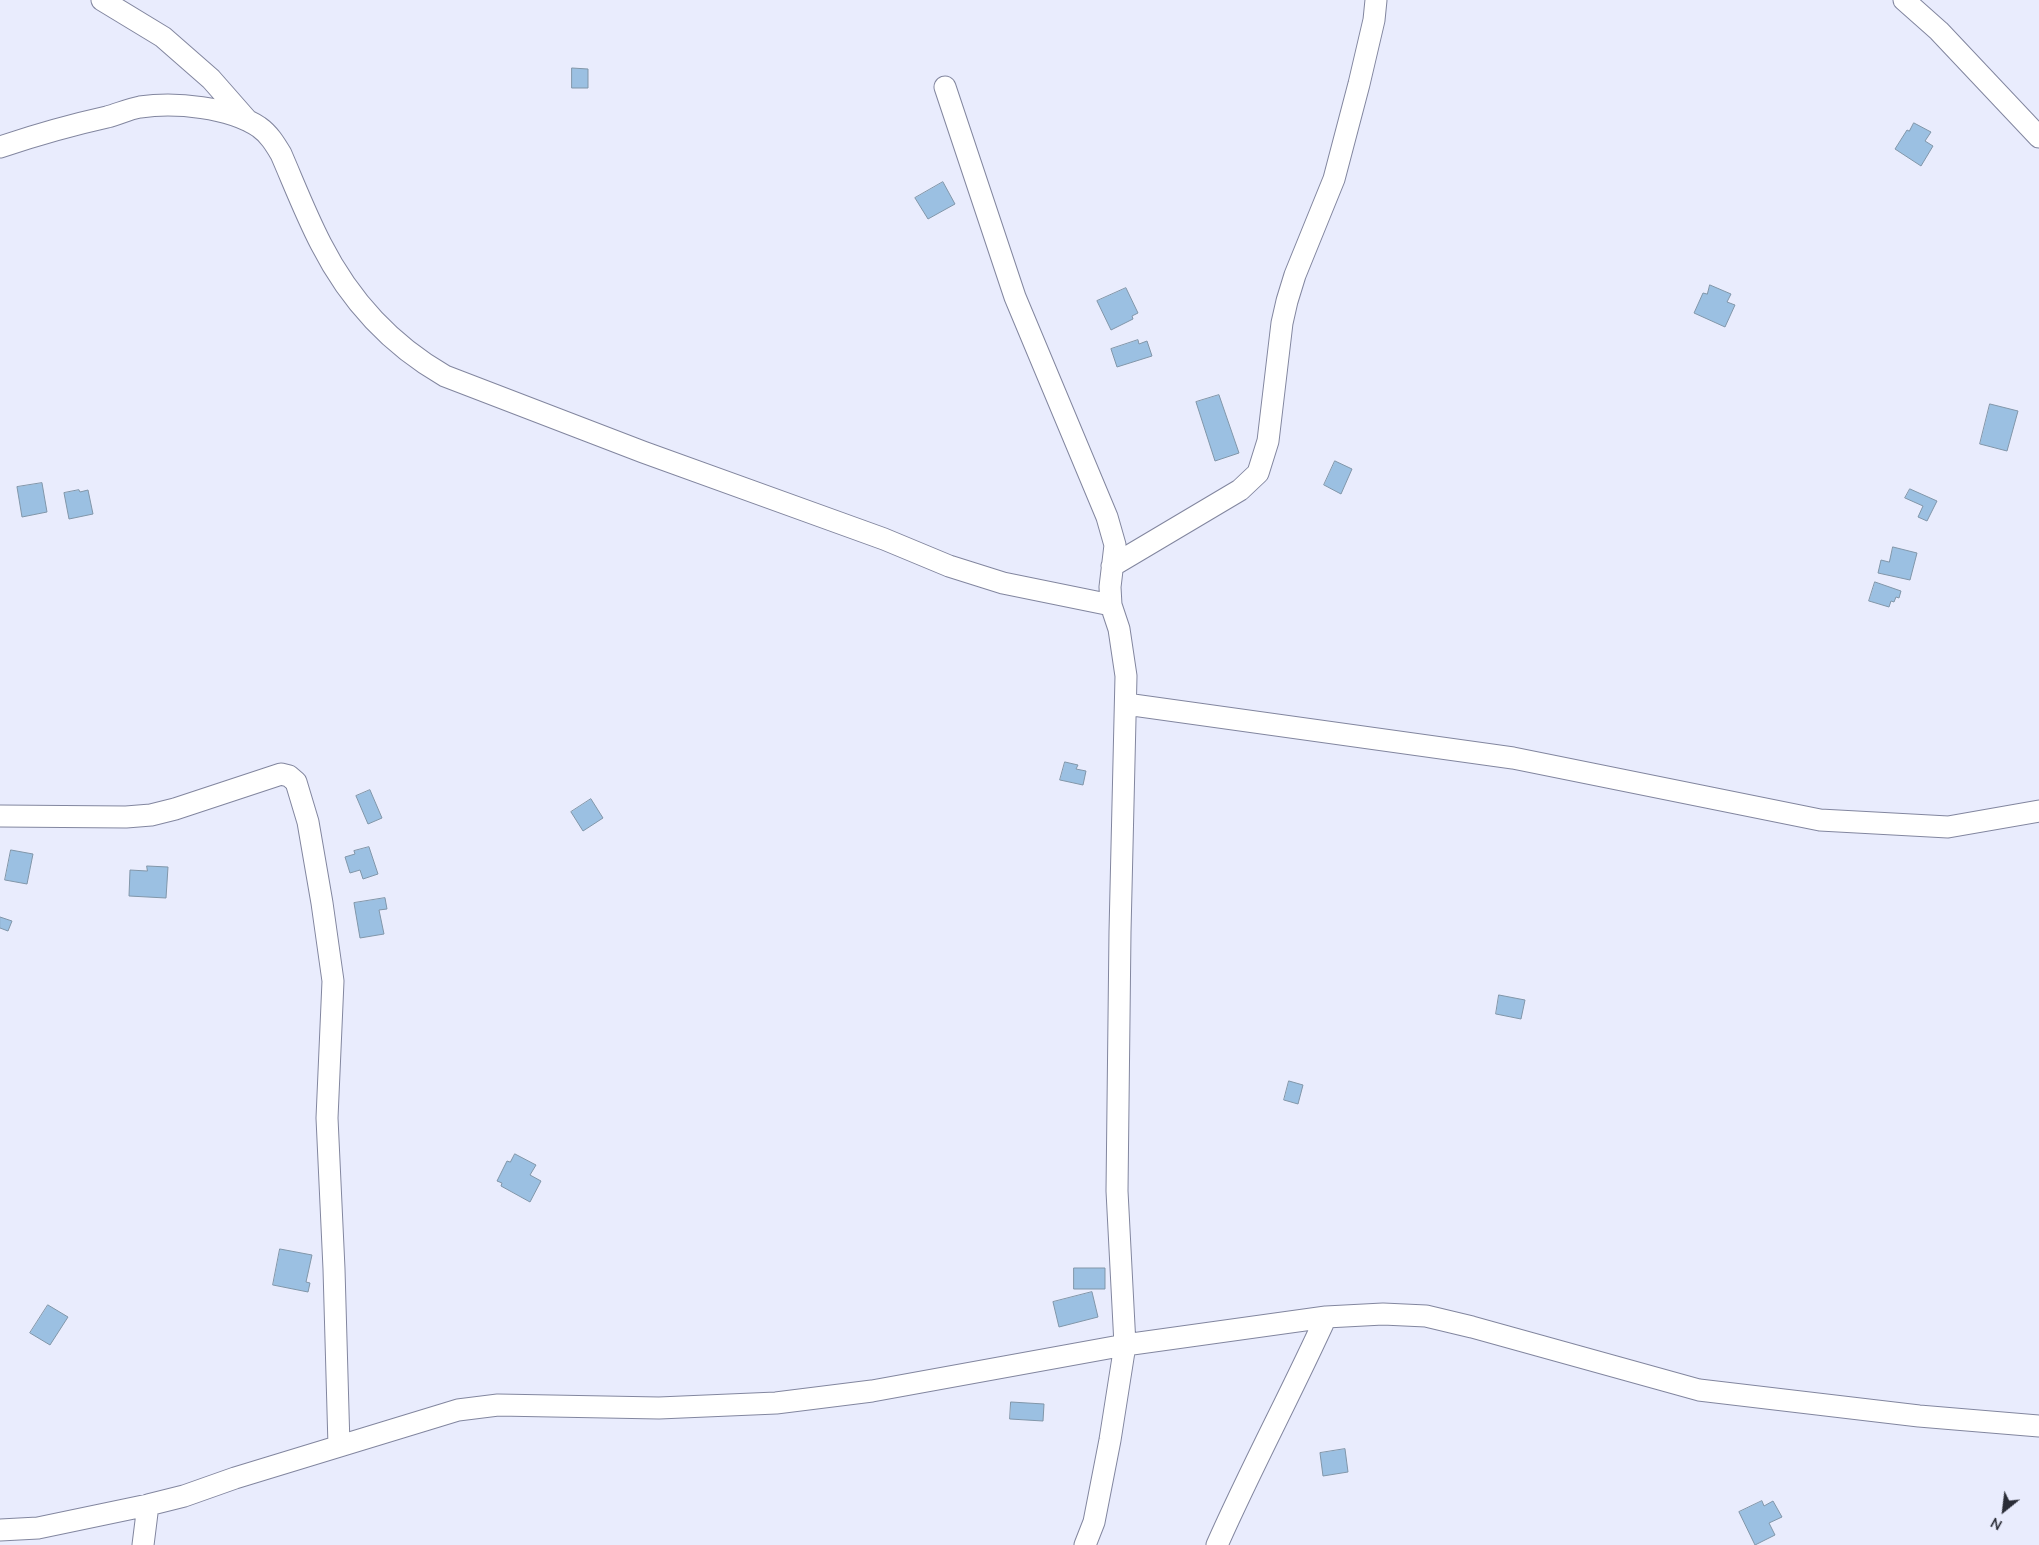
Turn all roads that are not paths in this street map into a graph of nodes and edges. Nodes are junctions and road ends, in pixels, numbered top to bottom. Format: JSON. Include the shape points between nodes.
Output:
{"nodes":[{"id":1,"x":102,"y":0,"type":"edge"},
{"id":2,"x":1376,"y":0,"type":"edge"},
{"id":3,"x":1904,"y":0,"type":"edge"},
{"id":4,"x":945,"y":87,"type":"dead end"},
{"id":5,"x":248,"y":121,"type":"junction"},
{"id":6,"x":2039,"y":136,"type":"edge"},
{"id":7,"x":0,"y":147,"type":"edge"},
{"id":8,"x":1112,"y":566,"type":"junction"},
{"id":9,"x":1111,"y":605,"type":"junction"},
{"id":10,"x":1126,"y":704,"type":"junction"},
{"id":11,"x":2039,"y":811,"type":"edge"},
{"id":12,"x":0,"y":816,"type":"edge"},
{"id":13,"x":1326,"y":1317,"type":"junction"},
{"id":14,"x":1125,"y":1345,"type":"junction"},
{"id":15,"x":2039,"y":1426,"type":"edge"},
{"id":16,"x":339,"y":1446,"type":"junction"},
{"id":17,"x":148,"y":1505,"type":"junction"},
{"id":18,"x":0,"y":1530,"type":"edge"},
{"id":19,"x":143,"y":1545,"type":"edge"},
{"id":20,"x":1085,"y":1545,"type":"edge"},
{"id":21,"x":1217,"y":1545,"type":"edge"}],
"edges":[{"from":1,"to":5,"type":"street","via":[[163,37],[211,79]]},
{"from":2,"to":8,"type":"street","via":[[1359,84],[1334,179],[1287,301],[1268,441],[1258,473],[1240,490]]},
{"from":3,"to":6,"type":"street","via":[[1939,31]]},
{"from":4,"to":8,"type":"street","via":[[1015,297],[1107,517],[1115,545]]},
{"from":5,"to":7,"type":"street","via":[[192,106],[156,106],[70,125]]},
{"from":5,"to":9,"type":"street","via":[[273,140],[321,244],[349,291],[386,333],[445,376],[949,566],[1003,583]]},
{"from":8,"to":9,"type":"street"},
{"from":9,"to":10,"type":"street","via":[[1119,629],[1126,676]]},
{"from":10,"to":11,"type":"street","via":[[1513,758],[1820,820],[1948,827]]},
{"from":10,"to":14,"type":"street","via":[[1117,1191]]},
{"from":12,"to":16,"type":"street","via":[[150,815],[280,774],[296,782],[308,822],[333,981],[327,1118]]},
{"from":13,"to":14,"type":"street"},
{"from":13,"to":15,"type":"street","via":[[1426,1316],[1699,1390],[1899,1414]]},
{"from":13,"to":21,"type":"street"},
{"from":14,"to":16,"type":"street","via":[[872,1391],[776,1403],[659,1408],[498,1405],[458,1410]]},
{"from":14,"to":20,"type":"street","via":[[1094,1522]]},
{"from":16,"to":17,"type":"street"},
{"from":17,"to":18,"type":"street","via":[[38,1528]]},
{"from":17,"to":19,"type":"street"}]}
